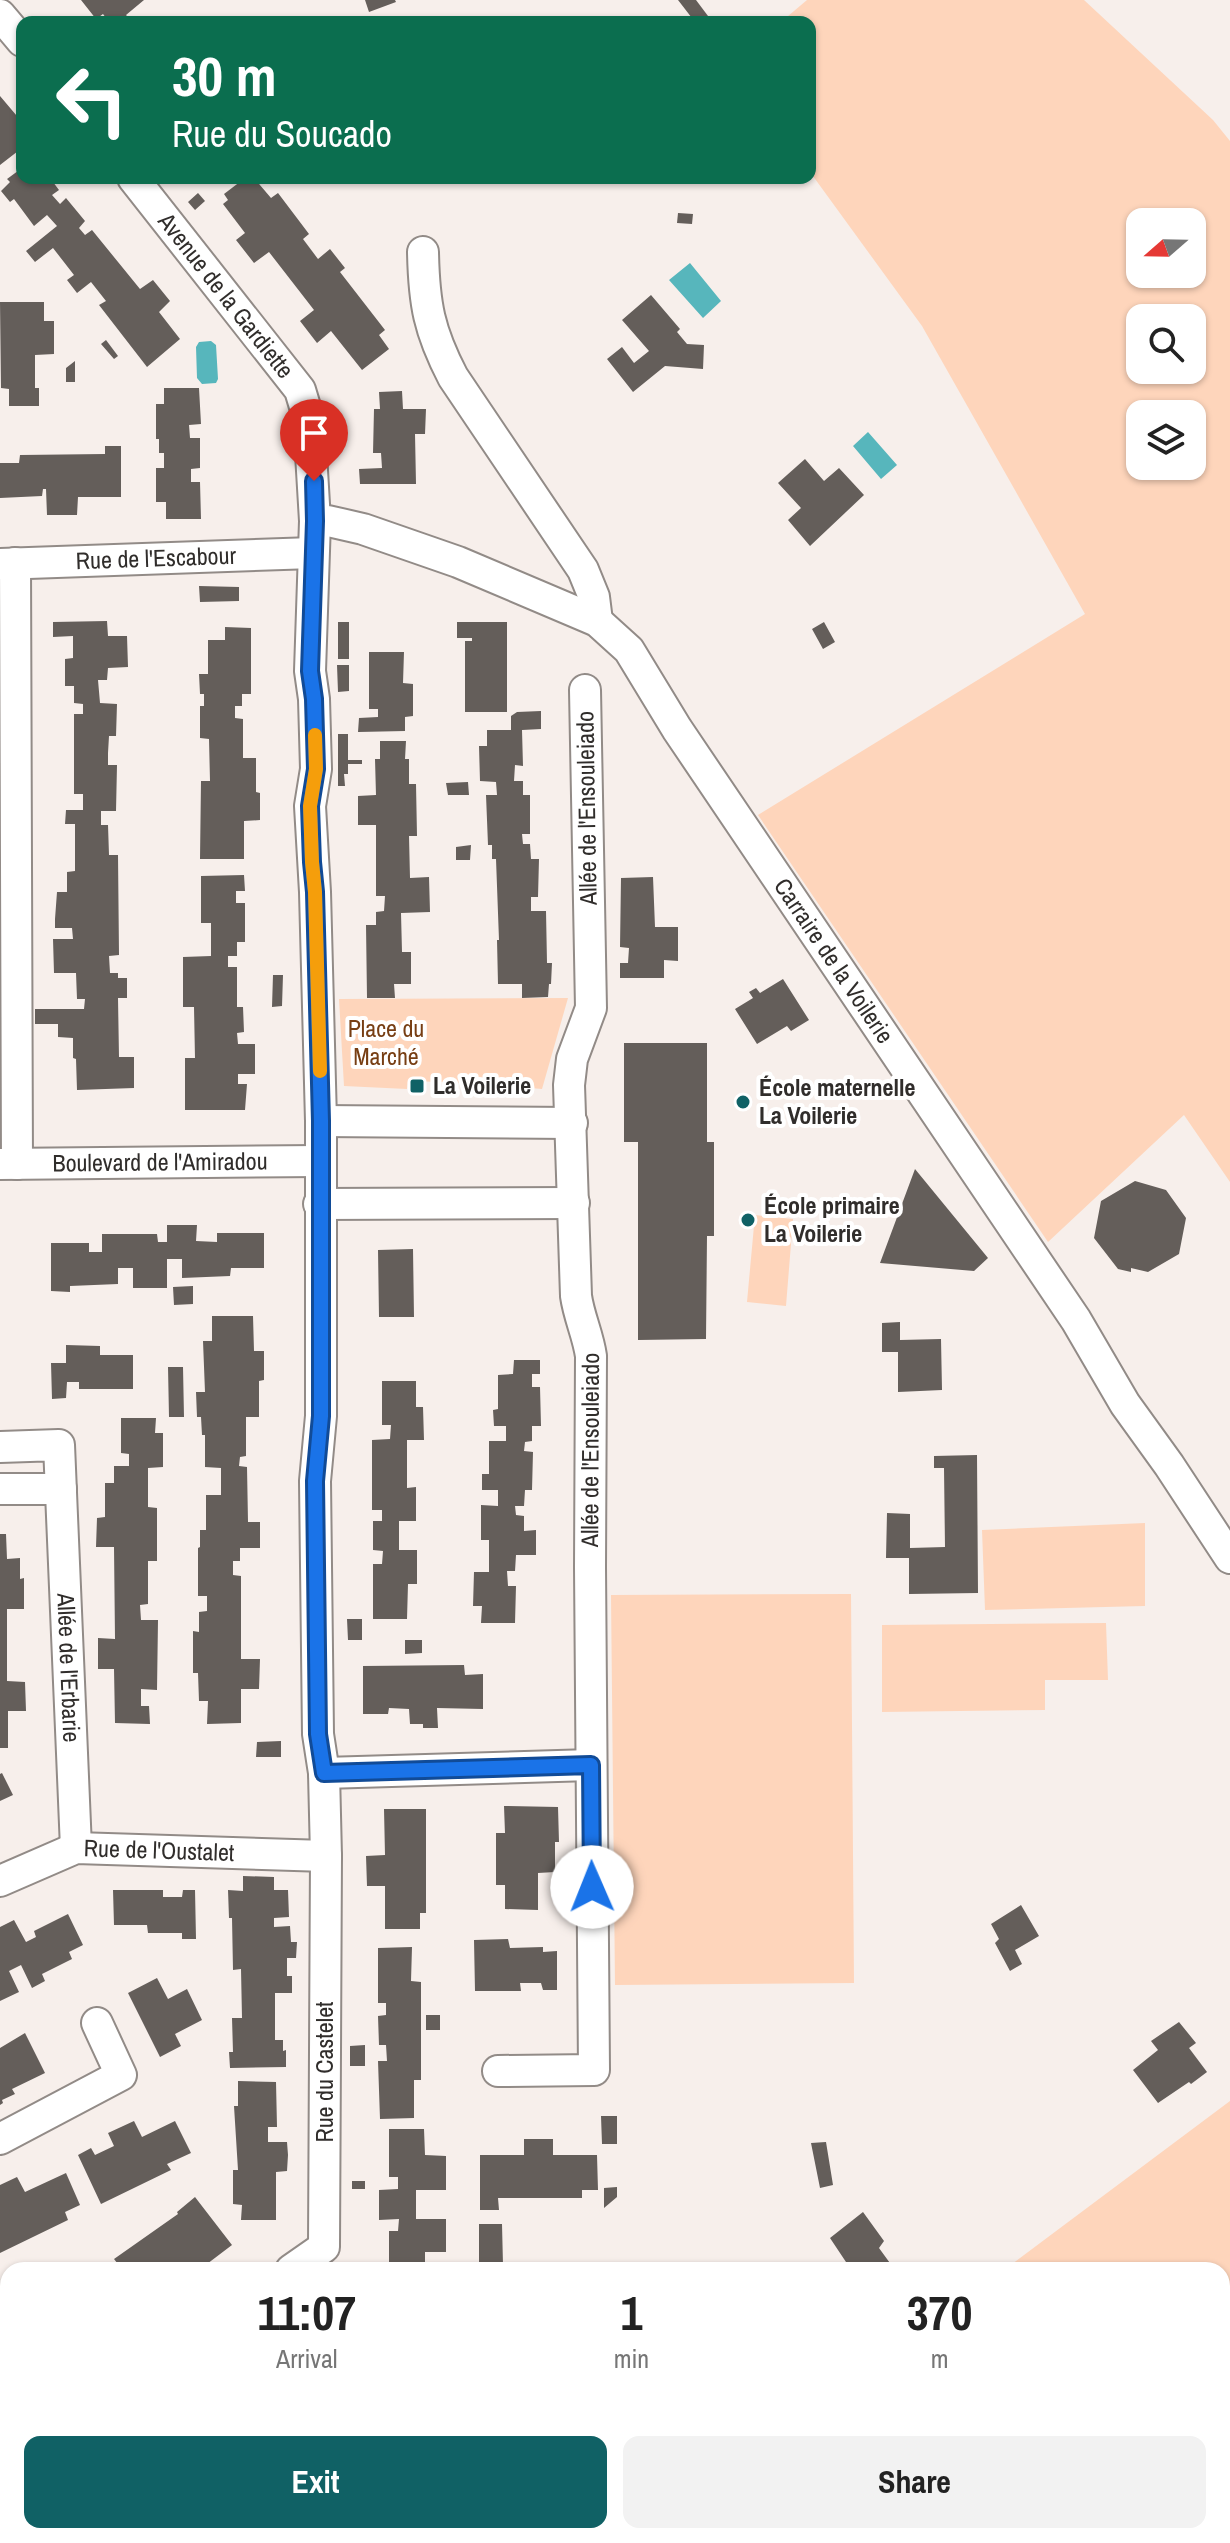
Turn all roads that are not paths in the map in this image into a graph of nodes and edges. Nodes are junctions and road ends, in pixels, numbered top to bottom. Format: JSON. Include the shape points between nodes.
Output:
{"nodes":[{"id":1,"x":0,"y":15,"type":"edge"},
{"id":2,"x":16,"y":34,"type":"edge"},
{"id":3,"x":138,"y":184,"type":"edge"},
{"id":4,"x":423,"y":252,"type":"dead end"},
{"id":5,"x":315,"y":521,"type":"junction"},
{"id":6,"x":313,"y":553,"type":"junction"},
{"id":7,"x":8,"y":563,"type":"edge"},
{"id":8,"x":597,"y":621,"type":"junction"},
{"id":9,"x":585,"y":690,"type":"dead end"},
{"id":10,"x":8,"y":886,"type":"edge"},
{"id":11,"x":321,"y":1121,"type":"junction"},
{"id":12,"x":572,"y":1123,"type":"junction"},
{"id":13,"x":320,"y":1161,"type":"junction"},
{"id":14,"x":8,"y":1164,"type":"edge"},
{"id":15,"x":574,"y":1203,"type":"junction"},
{"id":16,"x":319,"y":1204,"type":"junction"},
{"id":17,"x":0,"y":1447,"type":"edge"},
{"id":18,"x":0,"y":1489,"type":"edge"},
{"id":19,"x":61,"y":1489,"type":"junction"},
{"id":20,"x":1230,"y":1558,"type":"edge"},
{"id":21,"x":591,"y":1765,"type":"junction"},
{"id":22,"x":324,"y":1773,"type":"junction"},
{"id":23,"x":76,"y":1848,"type":"junction"},
{"id":24,"x":326,"y":1856,"type":"junction"},
{"id":25,"x":0,"y":1881,"type":"edge"},
{"id":26,"x":97,"y":2023,"type":"dead end"},
{"id":27,"x":498,"y":2071,"type":"dead end"},
{"id":28,"x":0,"y":2139,"type":"edge"},
{"id":29,"x":302,"y":2262,"type":"edge"}],
"edges":[{"from":1,"to":2,"type":"street"},
{"from":3,"to":5,"type":"street","name":"Avenue de la Gardiette","via":[[300,390],[309,420]]},
{"from":4,"to":8,"type":"street","via":[[424,297],[437,346],[583,570]]},
{"from":5,"to":6,"type":"street","name":"Avenue de la Gardiette"},
{"from":5,"to":8,"type":"street","name":"Carraire de la Voilerie","via":[[363,529],[458,562]]},
{"from":6,"to":7,"type":"street","name":"Rue de l'Escabour"},
{"from":6,"to":11,"type":"street","name":"Avenue de la Gardiette","via":[[310,671],[316,769],[310,806]]},
{"from":7,"to":10,"type":"street"},
{"from":8,"to":20,"type":"street","name":"Carraire de la Voilerie","via":[[629,650]]},
{"from":9,"to":12,"type":"street","name":"Allée de l'Ensouleiado","via":[[591,1008],[572,1059]]},
{"from":10,"to":14,"type":"street"},
{"from":11,"to":12,"type":"street"},
{"from":11,"to":13,"type":"street","name":"Avenue de la Gardiette"},
{"from":12,"to":15,"type":"street","name":"Allée de l'Ensouleiado"},
{"from":13,"to":14,"type":"street","name":"Boulevard de l'Amiradou"},
{"from":13,"to":16,"type":"street","name":"Avenue de la Gardiette"},
{"from":15,"to":16,"type":"street"},
{"from":15,"to":21,"type":"street","name":"Allée de l'Ensouleiado","via":[[576,1296],[591,1356]]},
{"from":16,"to":22,"type":"street","name":"Avenue de la Gardiette","via":[[321,1416],[315,1481],[318,1734]]},
{"from":17,"to":19,"type":"street","name":"Allée de l'Erbarie","via":[[59,1445]]},
{"from":18,"to":19,"type":"street"},
{"from":19,"to":23,"type":"street","name":"Allée de l'Erbarie"},
{"from":21,"to":22,"type":"street"},
{"from":21,"to":27,"type":"street","name":"Allée de l'Ensouleiado","via":[[594,2070]]},
{"from":22,"to":24,"type":"street","name":"Avenue de la Gardiette"},
{"from":23,"to":24,"type":"street","name":"Rue de l'Oustalet"},
{"from":23,"to":25,"type":"street","name":"Rue de l'Oustalet"},
{"from":24,"to":29,"type":"street","name":"Rue du Castelet","via":[[324,2247]]},
{"from":26,"to":28,"type":"street","via":[[121,2075]]}]}
